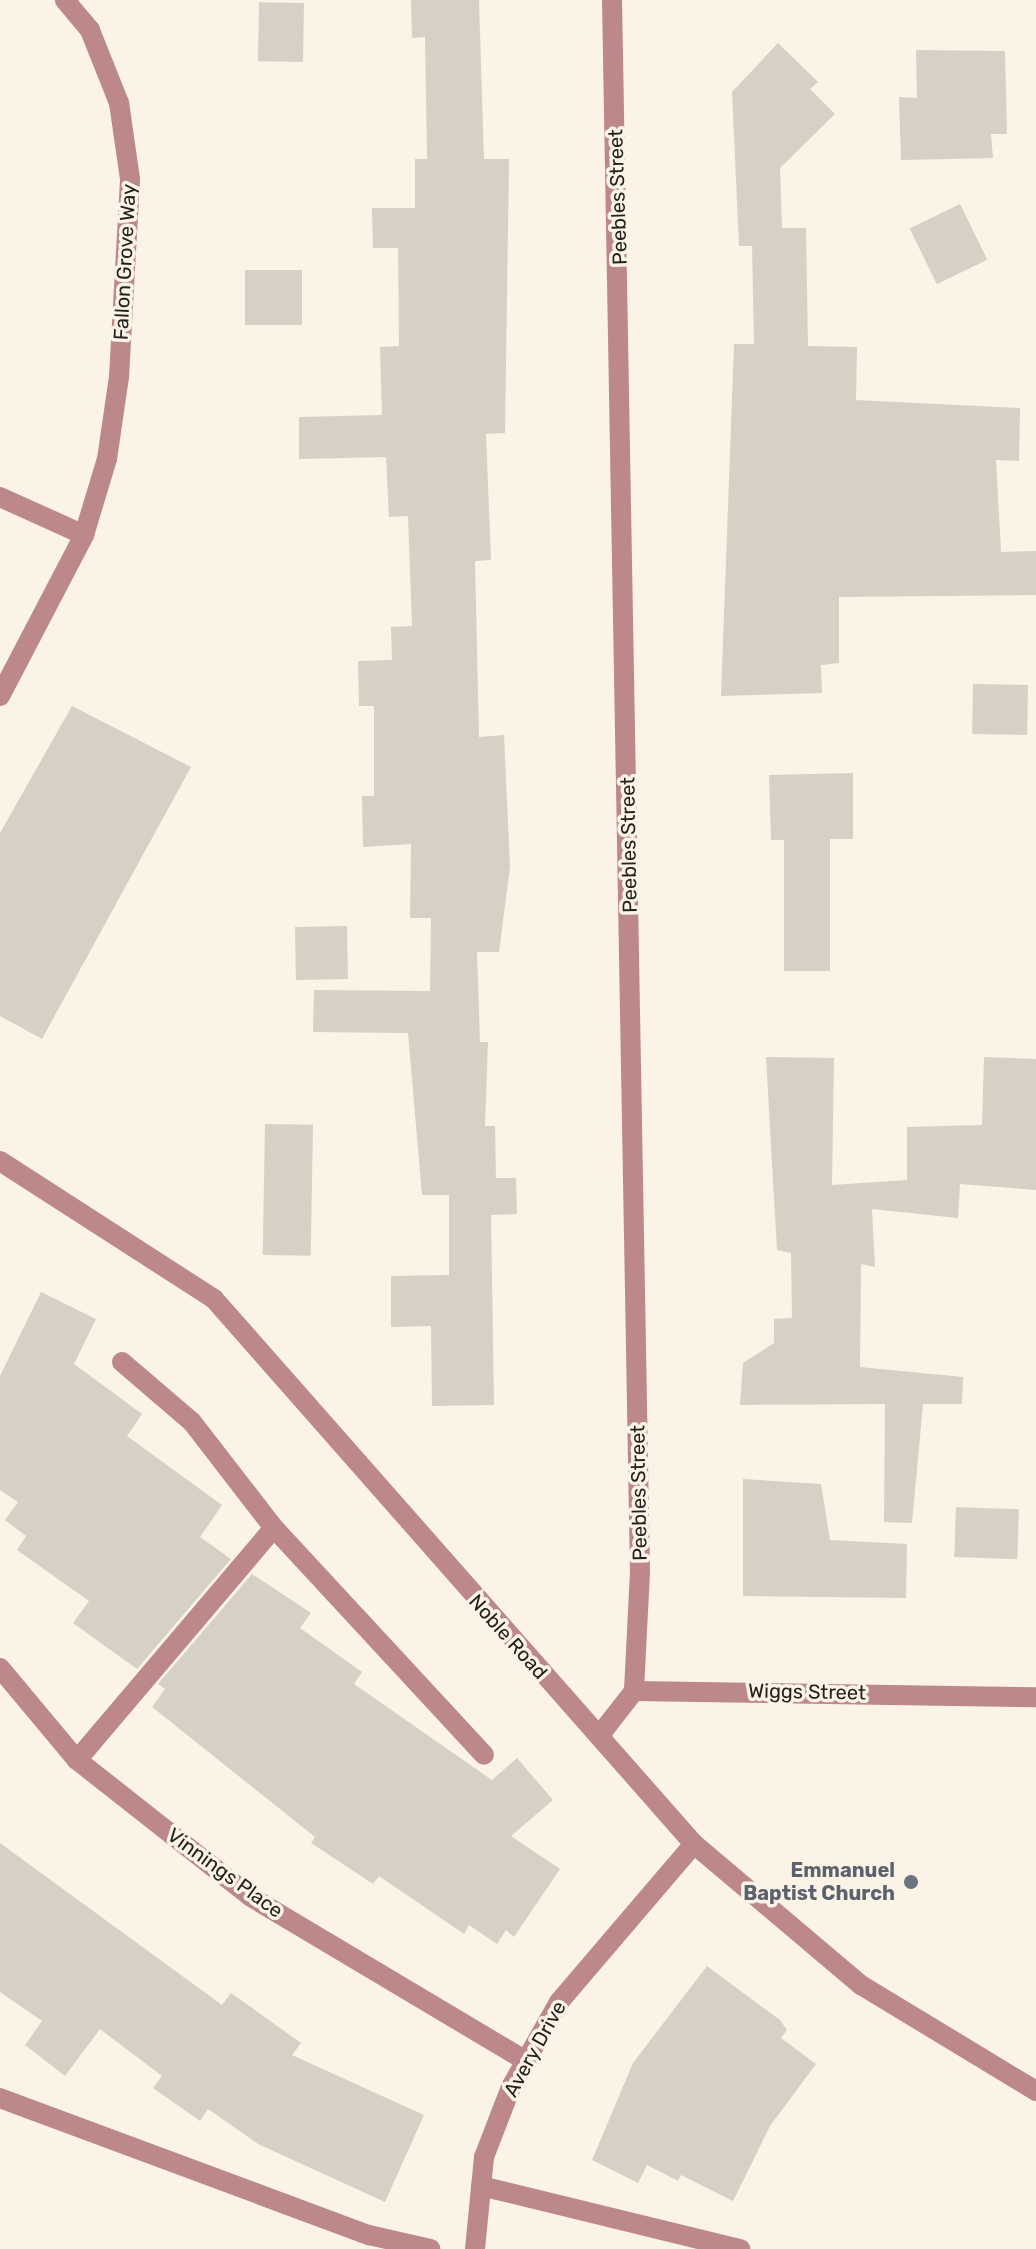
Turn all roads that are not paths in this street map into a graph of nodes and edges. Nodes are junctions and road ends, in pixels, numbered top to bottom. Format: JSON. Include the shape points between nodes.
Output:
{"nodes":[{"id":1,"x":65,"y":0,"type":"edge"},
{"id":2,"x":612,"y":0,"type":"edge"},
{"id":3,"x":0,"y":497,"type":"edge"},
{"id":4,"x":84,"y":535,"type":"junction"},
{"id":5,"x":0,"y":696,"type":"edge"},
{"id":6,"x":0,"y":1161,"type":"edge"},
{"id":7,"x":122,"y":1362,"type":"dead end"},
{"id":8,"x":274,"y":1528,"type":"junction"},
{"id":9,"x":0,"y":1668,"type":"edge"},
{"id":10,"x":634,"y":1691,"type":"junction"},
{"id":11,"x":1036,"y":1697,"type":"edge"},
{"id":12,"x":599,"y":1736,"type":"junction"},
{"id":13,"x":484,"y":1755,"type":"dead end"},
{"id":14,"x":77,"y":1760,"type":"junction"},
{"id":15,"x":694,"y":1844,"type":"junction"},
{"id":16,"x":526,"y":2061,"type":"junction"},
{"id":17,"x":1036,"y":2091,"type":"edge"},
{"id":18,"x":0,"y":2098,"type":"edge"},
{"id":19,"x":481,"y":2186,"type":"junction"},
{"id":20,"x":430,"y":2249,"type":"edge"},
{"id":21,"x":475,"y":2249,"type":"edge"},
{"id":22,"x":740,"y":2249,"type":"edge"}],
"edges":[{"from":1,"to":4,"type":"street","name":"Fallon Grove Way","via":[[90,30],[119,103],[130,179],[119,377],[107,459]]},
{"from":2,"to":10,"type":"street","name":"Peebles Street","via":[[639,1509]]},
{"from":3,"to":4,"type":"street"},
{"from":4,"to":5,"type":"street","name":"Fallon Grove Way"},
{"from":6,"to":12,"type":"street","name":"Noble Road","via":[[214,1299]]},
{"from":7,"to":8,"type":"street","via":[[192,1422]]},
{"from":8,"to":13,"type":"street"},
{"from":8,"to":14,"type":"street"},
{"from":9,"to":14,"type":"street","name":"Vinnings Place"},
{"from":10,"to":11,"type":"street","name":"Wiggs Street"},
{"from":10,"to":12,"type":"street"},
{"from":12,"to":15,"type":"street","name":"Noble Road"},
{"from":14,"to":16,"type":"street","name":"Vinnings Place","via":[[251,1897]]},
{"from":15,"to":16,"type":"street","name":"Avery Drive","via":[[559,2002]]},
{"from":15,"to":17,"type":"street","name":"Noble Road","via":[[861,1985]]},
{"from":16,"to":19,"type":"street","name":"Avery Drive","via":[[484,2157]]},
{"from":18,"to":20,"type":"street","via":[[369,2235]]},
{"from":19,"to":21,"type":"street","name":"Avery Drive"},
{"from":19,"to":22,"type":"street"}]}
